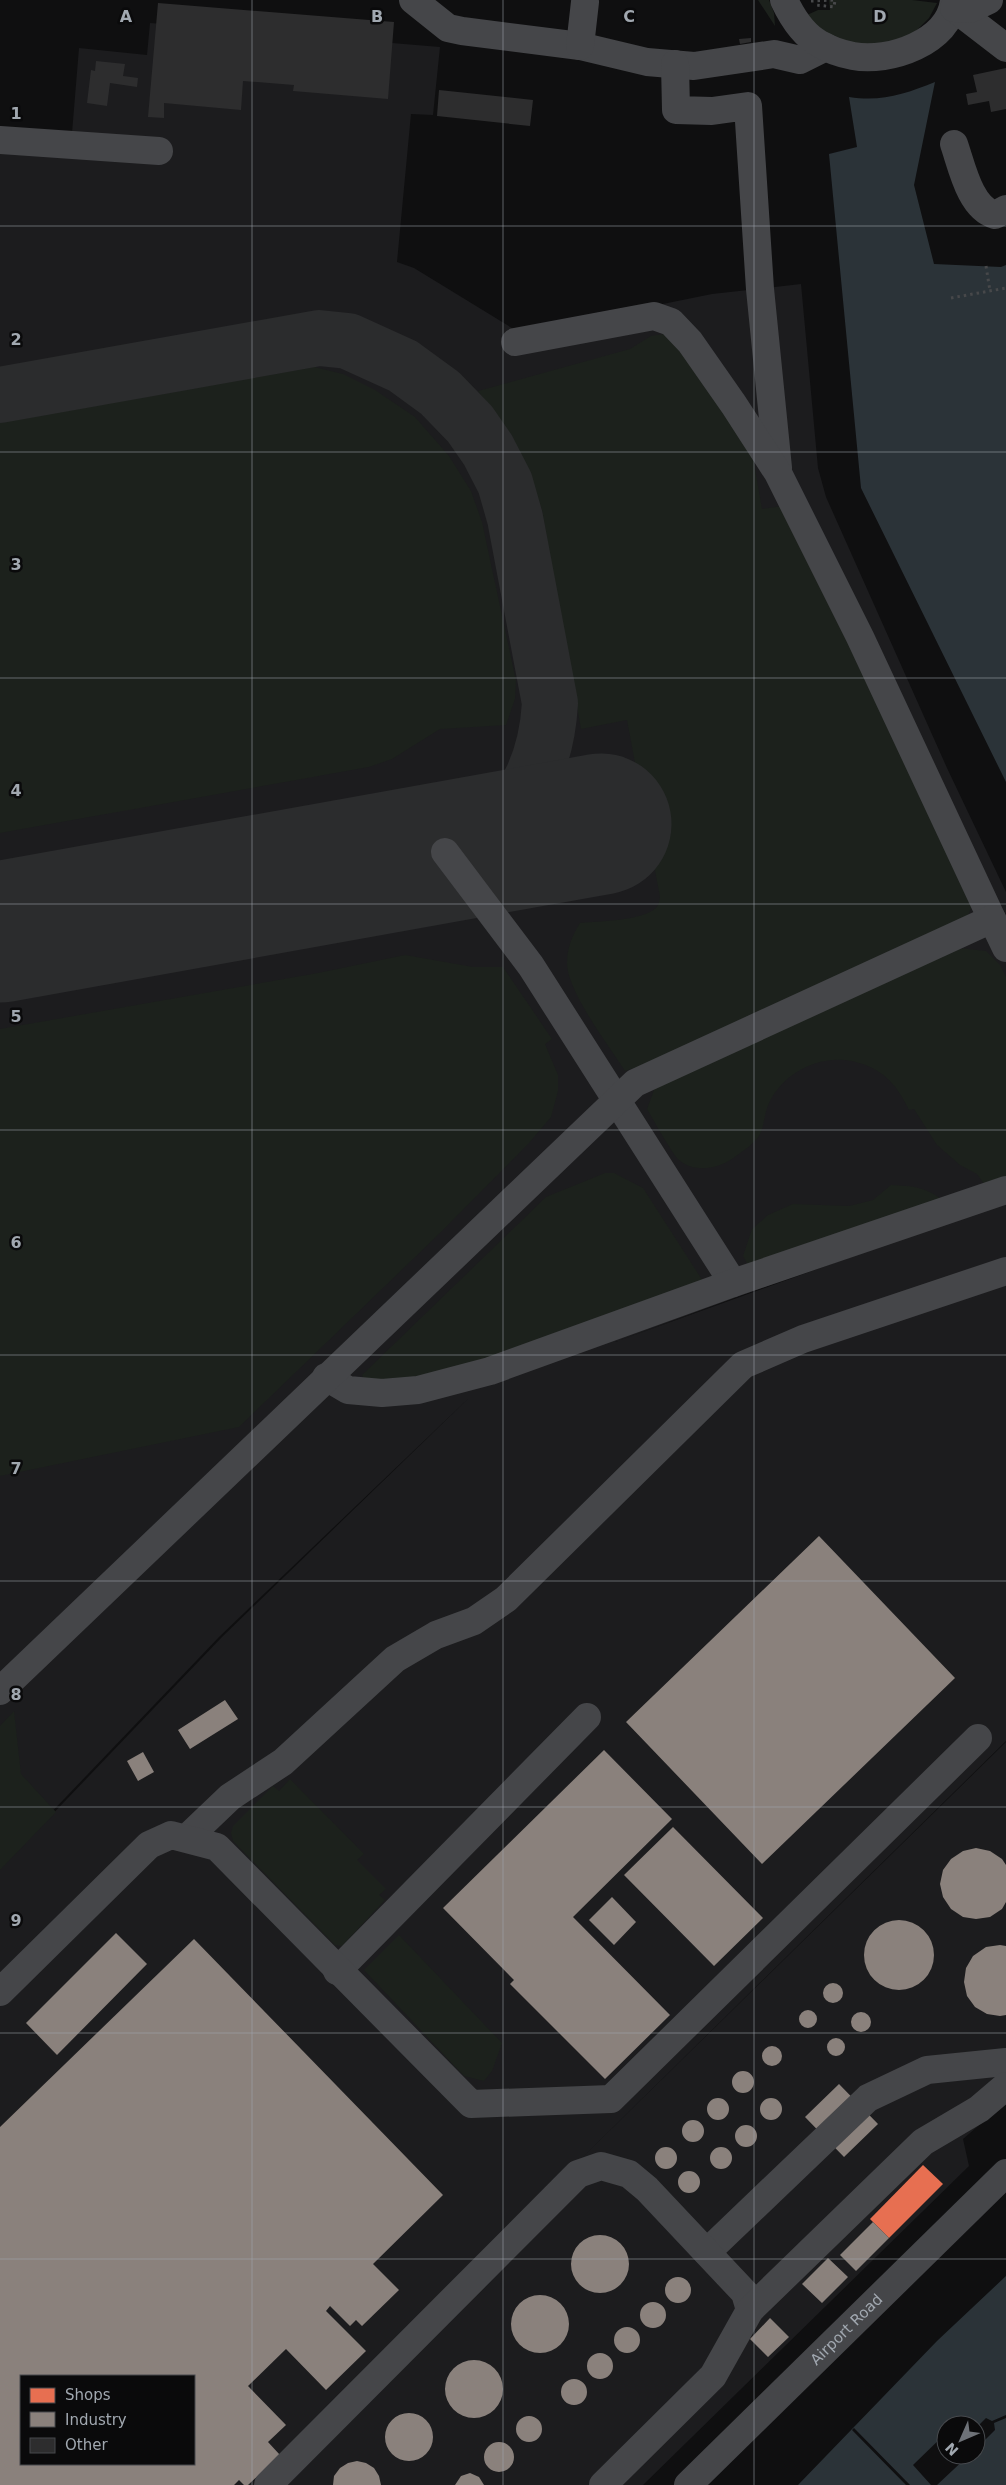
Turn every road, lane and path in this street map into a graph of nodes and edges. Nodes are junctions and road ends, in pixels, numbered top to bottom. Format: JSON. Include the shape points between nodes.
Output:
{"nodes":[{"id":1,"x":413,"y":0,"type":"edge"},
{"id":2,"x":989,"y":0,"type":"edge"},
{"id":3,"x":795,"y":1,"type":"edge"},
{"id":4,"x":585,"y":2,"type":"dead end"},
{"id":5,"x":954,"y":4,"type":"edge"},
{"id":6,"x":816,"y":5,"type":"dead end"},
{"id":7,"x":580,"y":46,"type":"junction"},
{"id":8,"x":826,"y":47,"type":"junction"},
{"id":9,"x":1006,"y":48,"type":"edge"},
{"id":10,"x":675,"y":64,"type":"junction"},
{"id":11,"x":0,"y":140,"type":"edge"},
{"id":12,"x":954,"y":144,"type":"dead end"},
{"id":13,"x":160,"y":152,"type":"dead end"},
{"id":14,"x":1006,"y":209,"type":"edge"},
{"id":15,"x":986,"y":266,"type":"dead end"},
{"id":16,"x":1006,"y":288,"type":"edge"},
{"id":17,"x":990,"y":291,"type":"junction"},
{"id":18,"x":951,"y":298,"type":"dead end"},
{"id":19,"x":515,"y":342,"type":"dead end"},
{"id":20,"x":778,"y":473,"type":"junction"},
{"id":21,"x":445,"y":852,"type":"dead end"},
{"id":22,"x":992,"y":919,"type":"junction"},
{"id":23,"x":1006,"y":948,"type":"edge"},
{"id":24,"x":616,"y":1101,"type":"junction"},
{"id":25,"x":1006,"y":1190,"type":"edge"},
{"id":26,"x":1006,"y":1271,"type":"edge"},
{"id":27,"x":732,"y":1283,"type":"junction"},
{"id":28,"x":326,"y":1377,"type":"junction"},
{"id":29,"x":0,"y":1691,"type":"edge"},
{"id":30,"x":587,"y":1717,"type":"dead end"},
{"id":31,"x":978,"y":1738,"type":"dead end"},
{"id":32,"x":187,"y":1838,"type":"junction"},
{"id":33,"x":337,"y":1971,"type":"junction"},
{"id":34,"x":0,"y":1992,"type":"edge"},
{"id":35,"x":1006,"y":2062,"type":"edge"},
{"id":36,"x":1006,"y":2086,"type":"edge"},
{"id":37,"x":1006,"y":2173,"type":"edge"},
{"id":38,"x":707,"y":2252,"type":"junction"},
{"id":39,"x":750,"y":2310,"type":"junction"},
{"id":40,"x":268,"y":2485,"type":"edge"},
{"id":41,"x":604,"y":2485,"type":"edge"},
{"id":42,"x":688,"y":2485,"type":"edge"}],
"edges":[{"from":1,"to":7,"type":"street","via":[[448,28],[462,32]]},
{"from":2,"to":5,"type":"street","via":[[970,10]]},
{"from":3,"to":6,"type":"path","via":[[835,0],[834,7]]},
{"from":3,"to":8,"type":"street","via":[[793,19],[815,41]]},
{"from":4,"to":7,"type":"street"},
{"from":5,"to":8,"type":"street","via":[[949,19],[939,31],[904,51],[854,57]]},
{"from":5,"to":9,"type":"street"},
{"from":7,"to":10,"type":"street","via":[[647,62]]},
{"from":8,"to":10,"type":"street","via":[[800,60],[774,54],[694,66]]},
{"from":10,"to":20,"type":"street","via":[[676,110],[712,111],[748,106],[760,289]]},
{"from":11,"to":13,"type":"street"},
{"from":12,"to":14,"type":"street","via":[[979,205],[985,212],[995,214]]},
{"from":15,"to":17,"type":"path"},
{"from":16,"to":17,"type":"path"},
{"from":17,"to":18,"type":"path"},
{"from":19,"to":20,"type":"street","via":[[654,316],[671,322],[690,342]]},
{"from":20,"to":22,"type":"street","via":[[860,638]]},
{"from":21,"to":24,"type":"street","via":[[531,966]]},
{"from":22,"to":23,"type":"street"},
{"from":22,"to":24,"type":"street","via":[[635,1084]]},
{"from":24,"to":27,"type":"street"},
{"from":24,"to":28,"type":"street"},
{"from":25,"to":27,"type":"street"},
{"from":26,"to":32,"type":"street","via":[[803,1339],[743,1365],[506,1599],[474,1621],[436,1635],[395,1659],[283,1762],[230,1797]]},
{"from":27,"to":28,"type":"street","via":[[490,1371],[418,1390],[382,1393],[348,1390]]},
{"from":28,"to":29,"type":"street"},
{"from":30,"to":33,"type":"street"},
{"from":31,"to":33,"type":"street","via":[[611,2099],[470,2104]]},
{"from":32,"to":33,"type":"street","via":[[217,1847]]},
{"from":32,"to":34,"type":"street","via":[[171,1835],[149,1845]]},
{"from":35,"to":38,"type":"street","via":[[927,2070],[868,2098]]},
{"from":36,"to":39,"type":"street","via":[[979,2109],[923,2142]]},
{"from":37,"to":42,"type":"street","name":"Airport Road"},
{"from":38,"to":39,"type":"street","via":[[745,2293]]},
{"from":38,"to":40,"type":"street","via":[[629,2174],[601,2166],[578,2174]]},
{"from":39,"to":41,"type":"street","via":[[713,2376]]}]}
